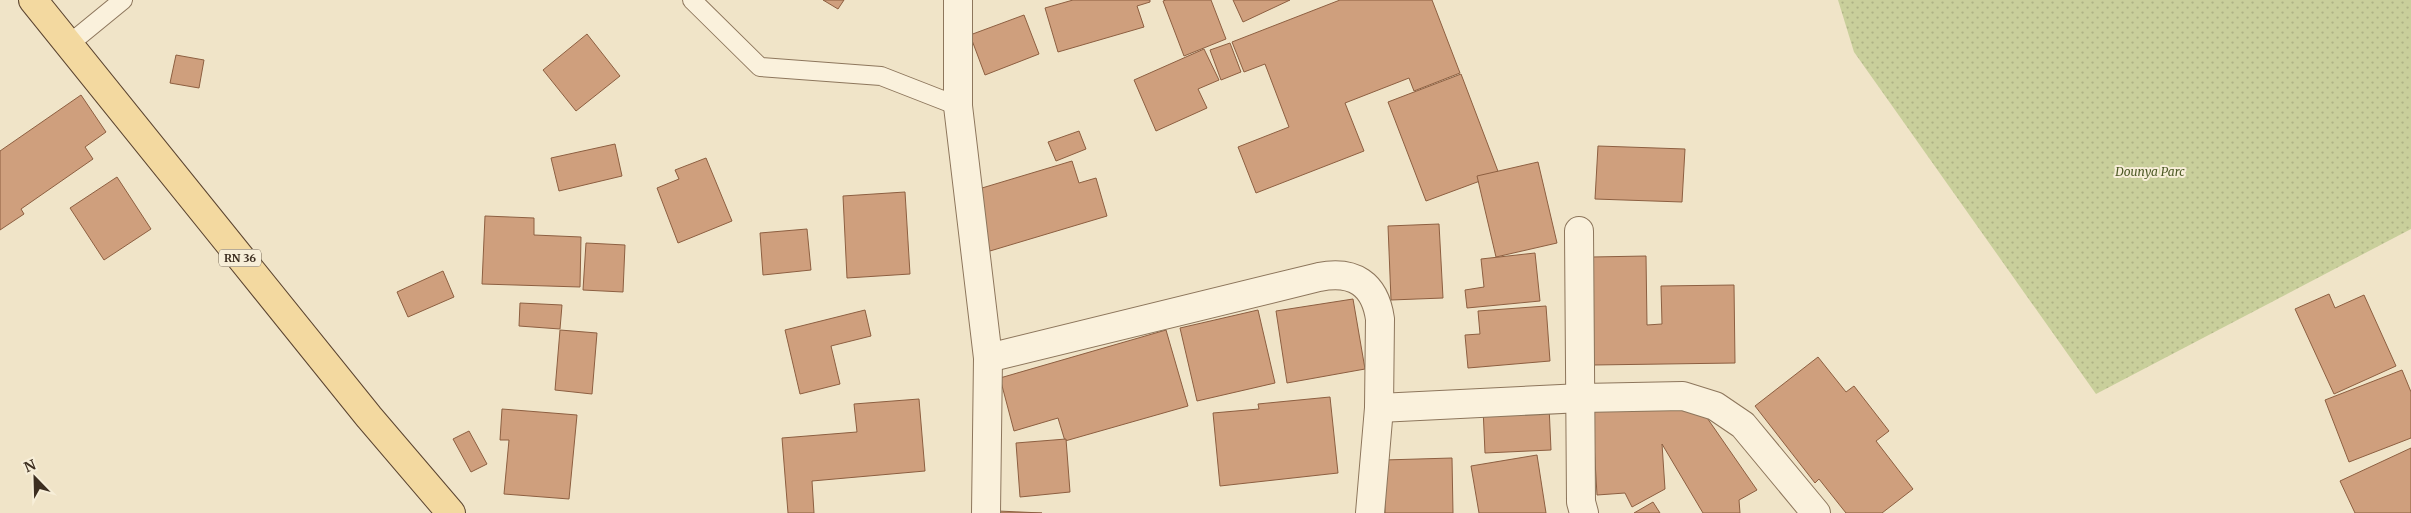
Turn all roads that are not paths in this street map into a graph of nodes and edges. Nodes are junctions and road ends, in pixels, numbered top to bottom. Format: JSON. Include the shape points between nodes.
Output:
{"nodes":[{"id":1,"x":33,"y":0,"type":"edge"},
{"id":2,"x":124,"y":0,"type":"edge"},
{"id":3,"x":692,"y":0,"type":"edge"},
{"id":4,"x":958,"y":0,"type":"edge"},
{"id":5,"x":68,"y":45,"type":"junction"},
{"id":6,"x":958,"y":106,"type":"junction"},
{"id":7,"x":1579,"y":231,"type":"dead end"},
{"id":8,"x":988,"y":358,"type":"junction"},
{"id":9,"x":1582,"y":398,"type":"junction"},
{"id":10,"x":1379,"y":408,"type":"junction"},
{"id":11,"x":450,"y":513,"type":"edge"},
{"id":12,"x":986,"y":513,"type":"edge"},
{"id":13,"x":1370,"y":513,"type":"edge"},
{"id":14,"x":1584,"y":513,"type":"edge"},
{"id":15,"x":1816,"y":513,"type":"edge"}],
"edges":[{"from":1,"to":5,"type":"main road","number":"RN 36"},
{"from":2,"to":5,"type":"lane"},
{"from":3,"to":6,"type":"lane","via":[[760,67],[881,76]]},
{"from":4,"to":6,"type":"street"},
{"from":5,"to":11,"type":"main road","number":"RN 36"},
{"from":6,"to":8,"type":"street"},
{"from":7,"to":9,"type":"street"},
{"from":8,"to":10,"type":"street","via":[[1334,274],[1348,276],[1366,287],[1378,305]]},
{"from":8,"to":12,"type":"street"},
{"from":9,"to":10,"type":"street"},
{"from":9,"to":14,"type":"street"},
{"from":9,"to":15,"type":"street","via":[[1683,396],[1715,406],[1743,425]]},
{"from":10,"to":13,"type":"street"}]}
